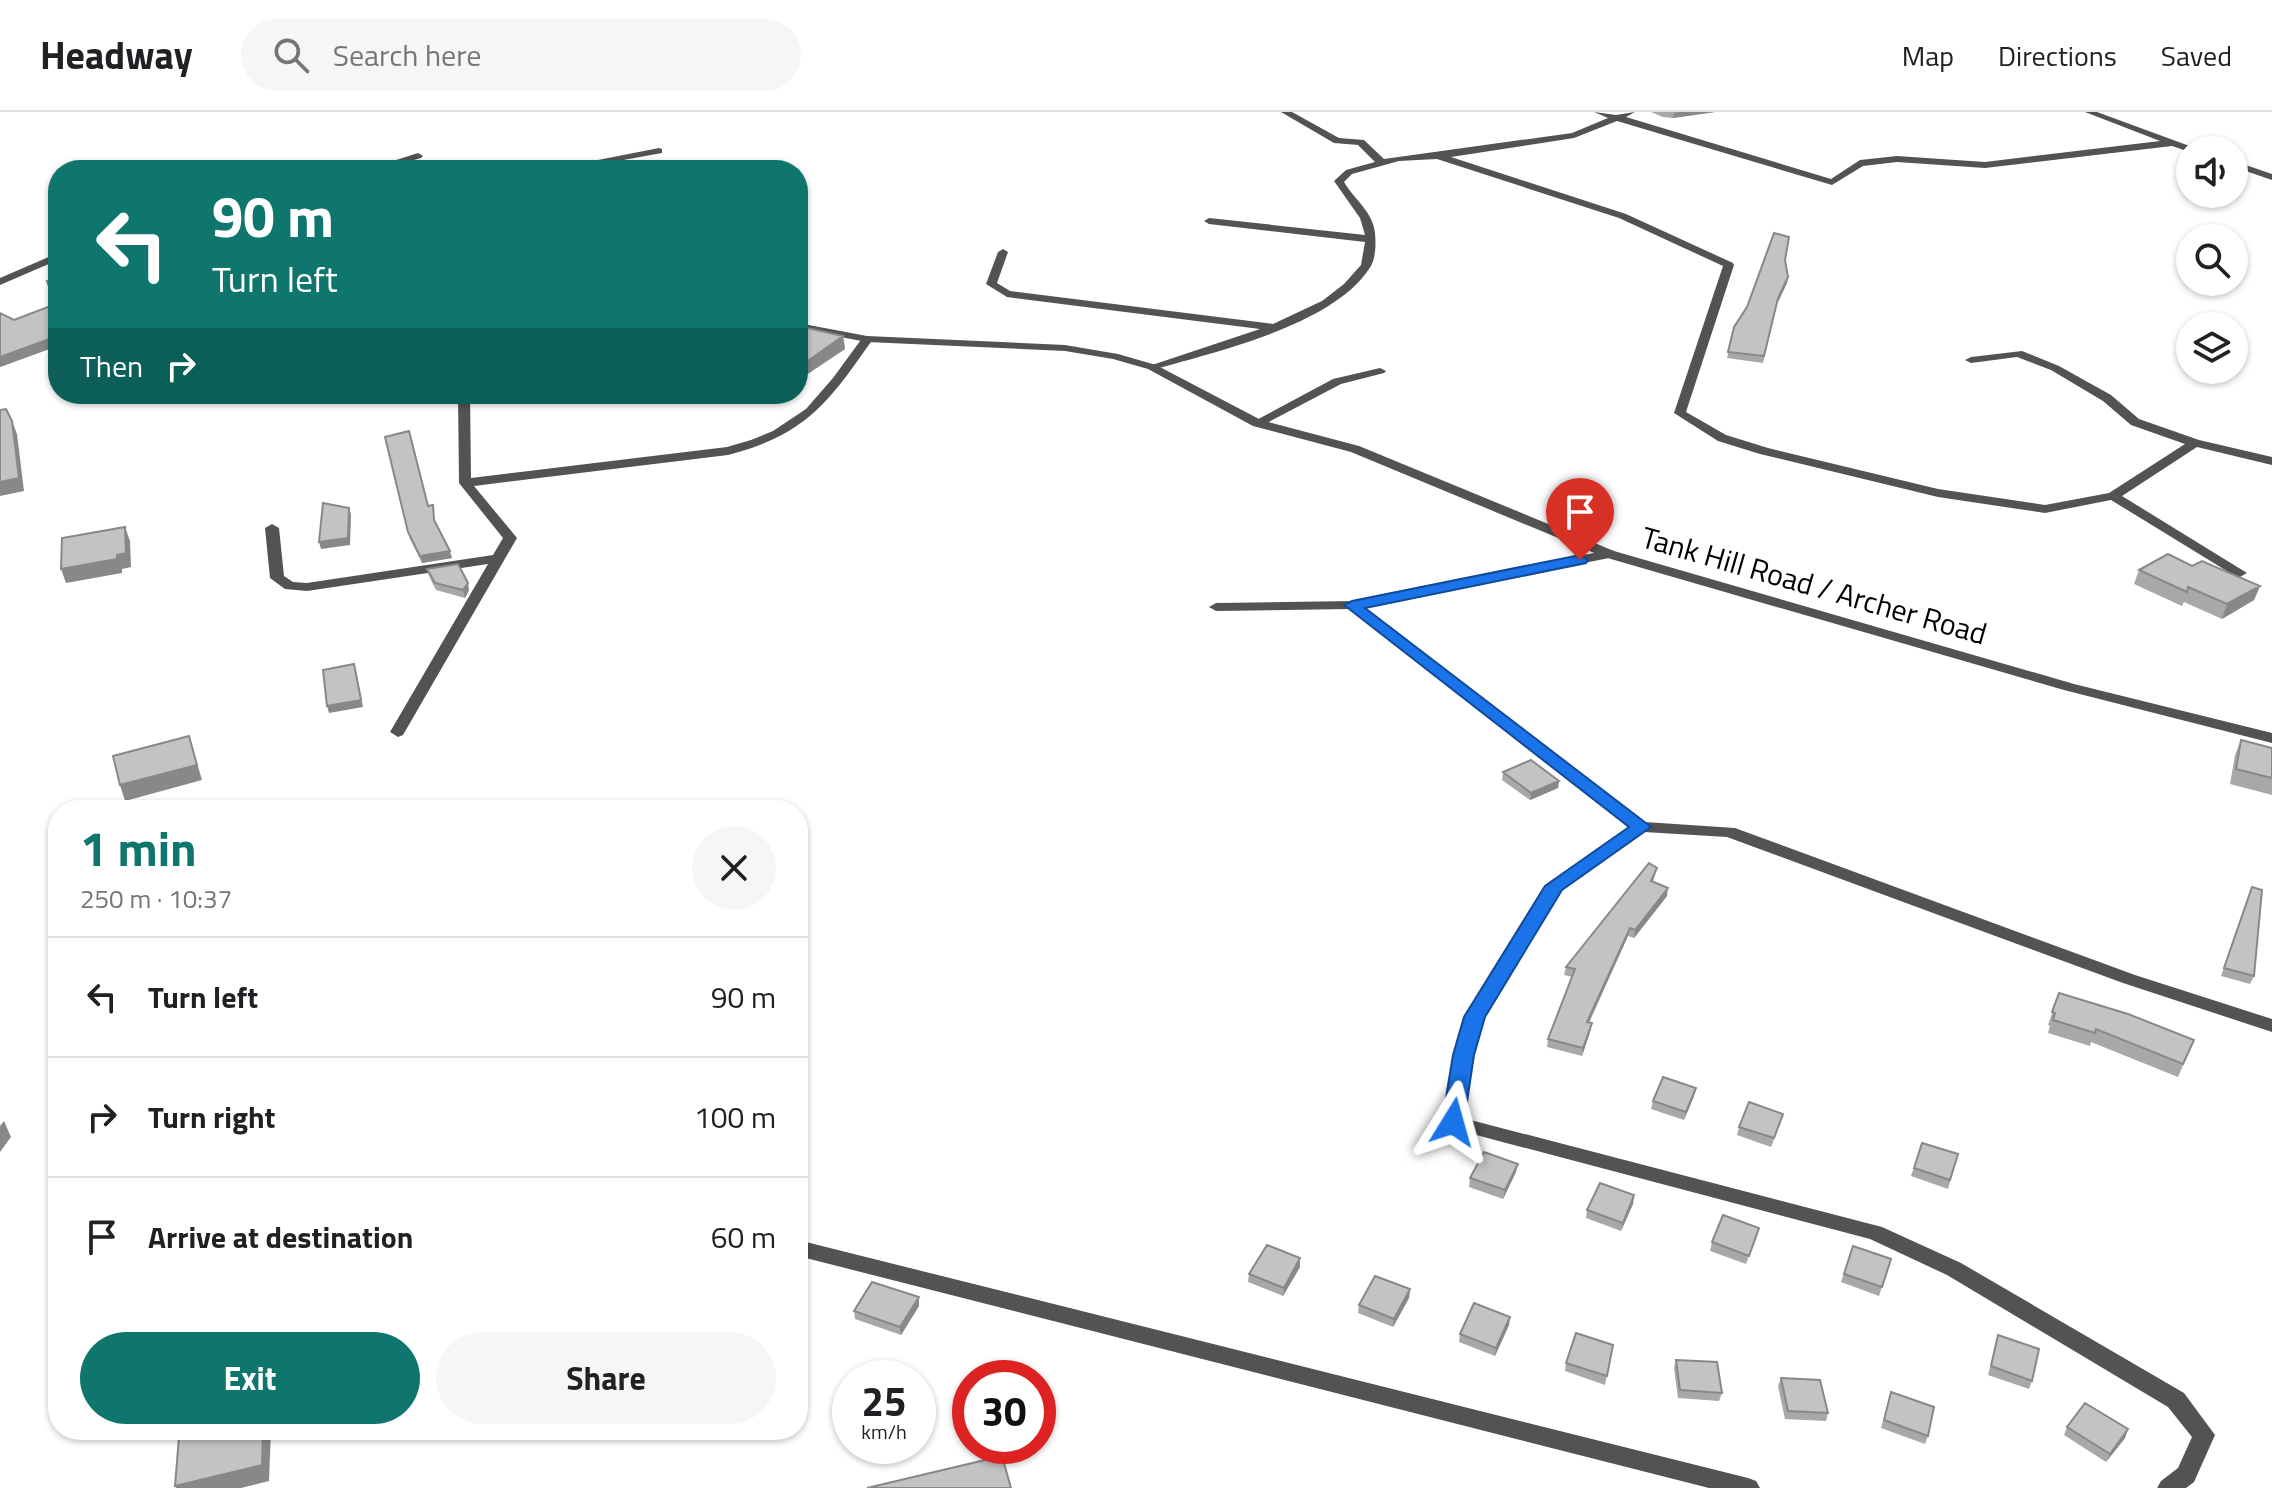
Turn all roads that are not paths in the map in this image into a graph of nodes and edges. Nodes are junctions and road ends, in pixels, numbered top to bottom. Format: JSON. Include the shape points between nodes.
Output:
{"nodes":[{"id":1,"x":1285,"y":112,"type":"edge"},
{"id":2,"x":1598,"y":112,"type":"edge"},
{"id":3,"x":1631,"y":112,"type":"edge"},
{"id":4,"x":2089,"y":112,"type":"edge"},
{"id":5,"x":1613,"y":118,"type":"junction"},
{"id":6,"x":2171,"y":143,"type":"junction"},
{"id":7,"x":2176,"y":145,"type":"edge"},
{"id":8,"x":659,"y":151,"type":"dead end"},
{"id":9,"x":418,"y":156,"type":"dead end"},
{"id":10,"x":1438,"y":156,"type":"junction"},
{"id":11,"x":404,"y":160,"type":"edge"},
{"id":12,"x":608,"y":160,"type":"edge"},
{"id":13,"x":1382,"y":163,"type":"junction"},
{"id":14,"x":2248,"y":169,"type":"edge"},
{"id":15,"x":2272,"y":177,"type":"edge"},
{"id":16,"x":1209,"y":221,"type":"dead end"},
{"id":17,"x":1370,"y":239,"type":"junction"},
{"id":18,"x":1003,"y":252,"type":"dead end"},
{"id":19,"x":48,"y":260,"type":"edge"},
{"id":20,"x":0,"y":282,"type":"edge"},
{"id":21,"x":808,"y":328,"type":"edge"},
{"id":22,"x":1275,"y":328,"type":"junction"},
{"id":23,"x":867,"y":339,"type":"junction"},
{"id":24,"x":1971,"y":360,"type":"dead end"},
{"id":25,"x":1152,"y":367,"type":"junction"},
{"id":26,"x":1380,"y":371,"type":"dead end"},
{"id":27,"x":464,"y":404,"type":"edge"},
{"id":28,"x":1257,"y":423,"type":"junction"},
{"id":29,"x":2195,"y":443,"type":"junction"},
{"id":30,"x":2272,"y":461,"type":"edge"},
{"id":31,"x":465,"y":483,"type":"junction"},
{"id":32,"x":2113,"y":496,"type":"junction"},
{"id":33,"x":272,"y":528,"type":"dead end"},
{"id":34,"x":1609,"y":554,"type":"junction"},
{"id":35,"x":500,"y":558,"type":"junction"},
{"id":36,"x":2240,"y":573,"type":"dead end"},
{"id":37,"x":1352,"y":605,"type":"junction"},
{"id":38,"x":1216,"y":607,"type":"dead end"},
{"id":39,"x":398,"y":732,"type":"dead end"},
{"id":40,"x":2272,"y":738,"type":"edge"},
{"id":41,"x":1641,"y":827,"type":"junction"},
{"id":42,"x":2272,"y":1026,"type":"edge"},
{"id":43,"x":808,"y":1251,"type":"edge"},
{"id":44,"x":1748,"y":1488,"type":"edge"},
{"id":45,"x":2169,"y":1488,"type":"edge"}],
"edges":[{"from":1,"to":13,"type":"street","via":[[1337,141],[1361,142]]},
{"from":2,"to":5,"type":"street"},
{"from":3,"to":5,"type":"street"},
{"from":4,"to":6,"type":"street"},
{"from":5,"to":6,"type":"street","via":[[1832,182],[1860,163],[1885,160],[1985,165]]},
{"from":5,"to":10,"type":"street","via":[[1574,135]]},
{"from":6,"to":7,"type":"street"},
{"from":8,"to":12,"type":"street"},
{"from":9,"to":11,"type":"street"},
{"from":10,"to":13,"type":"street"},
{"from":10,"to":32,"type":"street","via":[[1620,213],[1729,265],[1680,413],[1722,438],[2001,505],[2045,509]]},
{"from":13,"to":17,"type":"street","via":[[1349,172],[1339,181],[1364,214]]},
{"from":14,"to":15,"type":"street"},
{"from":16,"to":17,"type":"street"},
{"from":17,"to":22,"type":"street","via":[[1367,266],[1341,293]]},
{"from":18,"to":22,"type":"street","via":[[991,284],[1007,294]]},
{"from":19,"to":20,"type":"street"},
{"from":21,"to":23,"type":"street","name":"Tank Hill Road / Archer Road"},
{"from":22,"to":25,"type":"street"},
{"from":23,"to":25,"type":"street","name":"Tank Hill Road / Archer Road","via":[[1065,348]]},
{"from":23,"to":31,"type":"street","via":[[818,407],[790,430],[758,443]]},
{"from":24,"to":29,"type":"street","via":[[2018,353],[2107,398],[2135,422]]},
{"from":25,"to":28,"type":"street","name":"Tank Hill Road / Archer Road"},
{"from":26,"to":28,"type":"street","via":[[1337,381]]},
{"from":27,"to":31,"type":"street"},
{"from":28,"to":34,"type":"street","name":"Tank Hill Road / Archer Road","via":[[1355,449]]},
{"from":29,"to":30,"type":"street"},
{"from":29,"to":32,"type":"street"},
{"from":31,"to":35,"type":"street","via":[[510,538]]},
{"from":32,"to":36,"type":"street"},
{"from":33,"to":35,"type":"street","via":[[277,578],[290,586],[330,585]]},
{"from":34,"to":37,"type":"street"},
{"from":34,"to":40,"type":"street","name":"Tank Hill Road / Archer Road","via":[[2069,687]]},
{"from":35,"to":39,"type":"street"},
{"from":37,"to":38,"type":"street"},
{"from":37,"to":41,"type":"street"},
{"from":41,"to":42,"type":"street","via":[[1729,832]]},
{"from":41,"to":45,"type":"street","via":[[1555,886],[1474,1017],[1453,1122],[1875,1233],[1954,1269],[2176,1400],[2204,1435],[2186,1475]]},
{"from":43,"to":44,"type":"street"}]}
